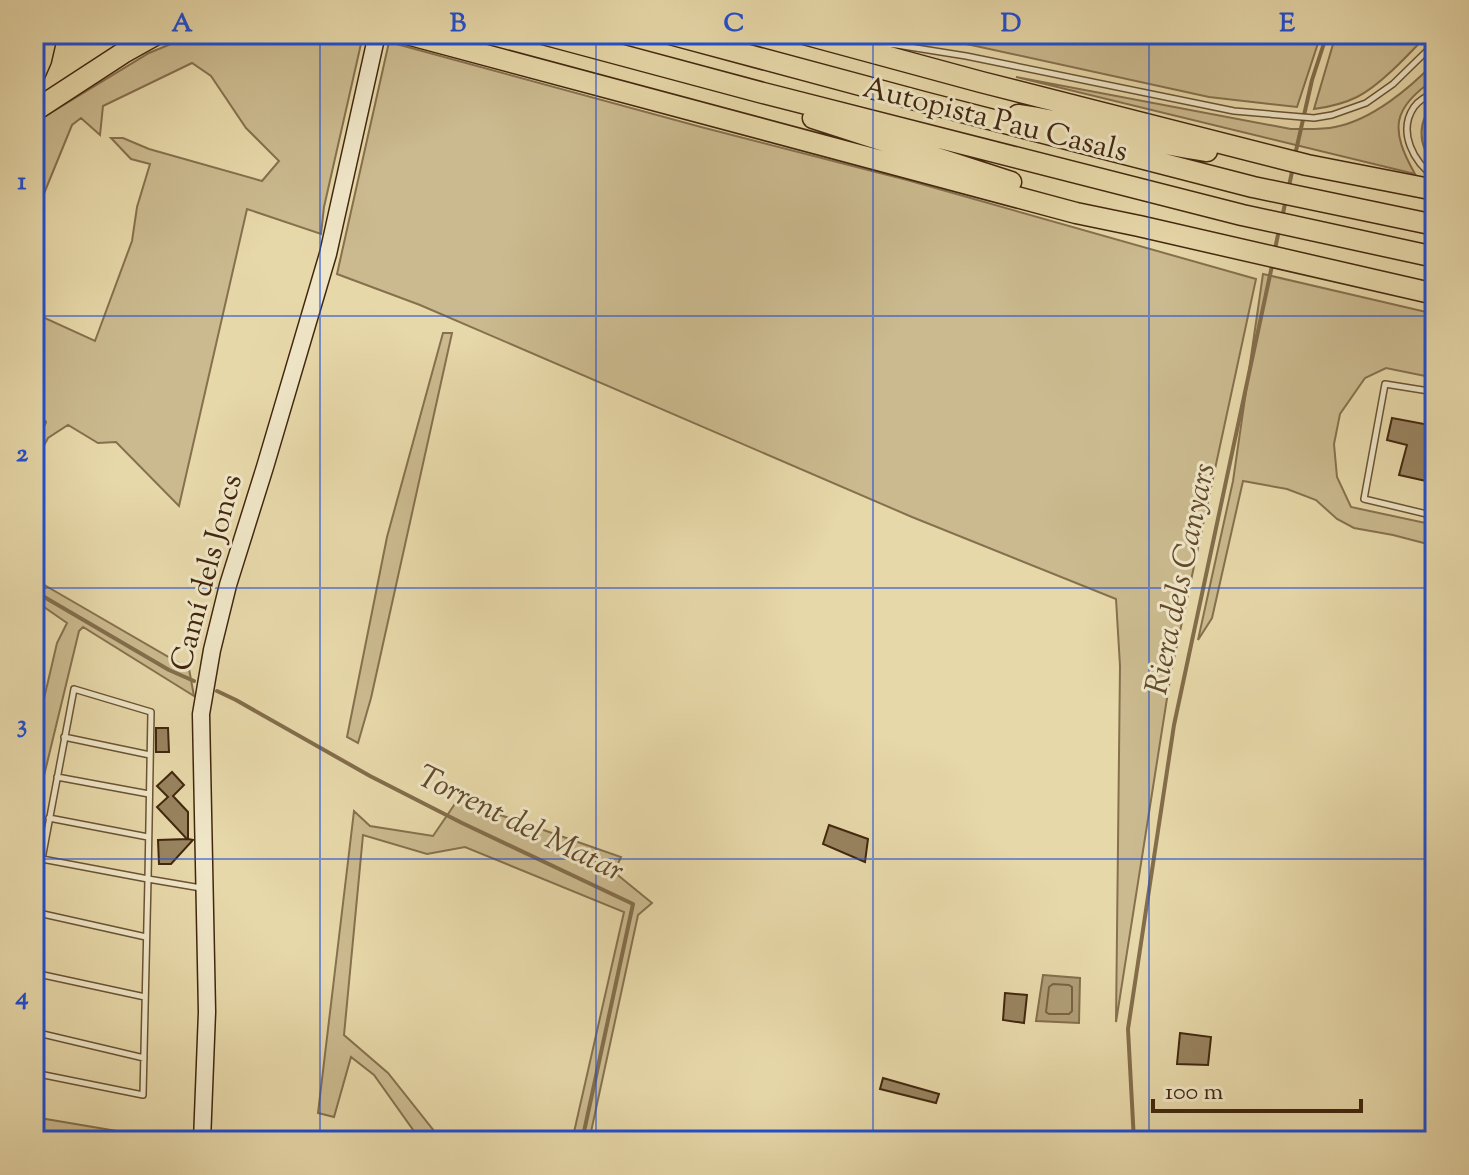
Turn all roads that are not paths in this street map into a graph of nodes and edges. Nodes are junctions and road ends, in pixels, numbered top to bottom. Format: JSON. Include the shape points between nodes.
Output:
{"nodes":[{"id":1,"x":47,"y":34,"type":"edge"},
{"id":2,"x":157,"y":34,"type":"edge"},
{"id":3,"x":377,"y":34,"type":"edge"},
{"id":4,"x":407,"y":34,"type":"edge"},
{"id":5,"x":543,"y":34,"type":"edge"},
{"id":6,"x":670,"y":34,"type":"edge"},
{"id":7,"x":804,"y":34,"type":"edge"},
{"id":8,"x":1435,"y":43,"type":"edge"},
{"id":9,"x":846,"y":45,"type":"junction"},
{"id":10,"x":34,"y":76,"type":"edge"},
{"id":11,"x":1435,"y":92,"type":"edge"},
{"id":12,"x":763,"y":93,"type":"junction"},
{"id":13,"x":927,"y":103,"type":"junction"},
{"id":14,"x":34,"y":111,"type":"edge"},
{"id":15,"x":1252,"y":154,"type":"junction"},
{"id":16,"x":1435,"y":177,"type":"edge"},
{"id":17,"x":1435,"y":190,"type":"edge"},
{"id":18,"x":1435,"y":225,"type":"edge"},
{"id":19,"x":1139,"y":226,"type":"junction"},
{"id":20,"x":1435,"y":257,"type":"edge"},
{"id":21,"x":1435,"y":294,"type":"edge"},
{"id":22,"x":1435,"y":392,"type":"edge"},
{"id":23,"x":1435,"y":516,"type":"edge"},
{"id":24,"x":64,"y":737,"type":"junction"},
{"id":25,"x":150,"y":755,"type":"junction"},
{"id":26,"x":57,"y":777,"type":"junction"},
{"id":27,"x":149,"y":794,"type":"junction"},
{"id":28,"x":49,"y":818,"type":"junction"},
{"id":29,"x":148,"y":837,"type":"junction"},
{"id":30,"x":42,"y":859,"type":"junction"},
{"id":31,"x":148,"y":879,"type":"junction"},
{"id":32,"x":204,"y":889,"type":"junction"},
{"id":33,"x":34,"y":891,"type":"edge"},
{"id":34,"x":34,"y":912,"type":"edge"},
{"id":35,"x":146,"y":937,"type":"junction"},
{"id":36,"x":34,"y":973,"type":"edge"},
{"id":37,"x":145,"y":997,"type":"junction"},
{"id":38,"x":34,"y":1032,"type":"edge"},
{"id":39,"x":144,"y":1058,"type":"junction"},
{"id":40,"x":34,"y":1073,"type":"edge"},
{"id":41,"x":202,"y":1141,"type":"edge"}],
"edges":[{"from":1,"to":10,"type":"highway"},
{"from":2,"to":14,"type":"highway"},
{"from":3,"to":32,"type":"street","name":"Camí dels Joncs","via":[[328,254],[212,650],[201,714]]},
{"from":4,"to":19,"type":"highway"},
{"from":5,"to":12,"type":"highway","name":"Autopista Pau Casals"},
{"from":6,"to":13,"type":"highway","name":"Autopista Pau Casals"},
{"from":7,"to":9,"type":"highway"},
{"from":8,"to":9,"type":"lane","via":[[1366,103],[1314,118],[1234,111],[897,45]]},
{"from":9,"to":15,"type":"highway"},
{"from":11,"to":16,"type":"lane","via":[[1412,109],[1407,129],[1416,160]]},
{"from":12,"to":19,"type":"highway","via":[[806,116]]},
{"from":12,"to":20,"type":"highway","name":"Autopista Pau Casals","via":[[1235,213]]},
{"from":13,"to":15,"type":"highway"},
{"from":13,"to":18,"type":"highway","name":"Autopista Pau Casals","via":[[1244,184]]},
{"from":15,"to":17,"type":"highway"},
{"from":19,"to":21,"type":"highway"},
{"from":22,"to":23,"type":"lane","via":[[1385,384],[1364,499]]},
{"from":24,"to":25,"type":"lane"},
{"from":24,"to":25,"type":"lane","via":[[74,689],[151,712]]},
{"from":24,"to":26,"type":"lane"},
{"from":25,"to":27,"type":"lane"},
{"from":26,"to":27,"type":"lane"},
{"from":26,"to":28,"type":"lane"},
{"from":27,"to":29,"type":"lane"},
{"from":28,"to":29,"type":"lane"},
{"from":28,"to":30,"type":"lane"},
{"from":29,"to":31,"type":"lane"},
{"from":30,"to":31,"type":"lane"},
{"from":30,"to":33,"type":"lane"},
{"from":31,"to":32,"type":"lane"},
{"from":31,"to":35,"type":"lane"},
{"from":32,"to":41,"type":"street","name":"Camí dels Joncs"},
{"from":34,"to":35,"type":"lane"},
{"from":35,"to":37,"type":"lane"},
{"from":36,"to":37,"type":"lane"},
{"from":37,"to":39,"type":"lane"},
{"from":38,"to":39,"type":"lane"},
{"from":39,"to":40,"type":"lane","via":[[143,1095]]}]}
